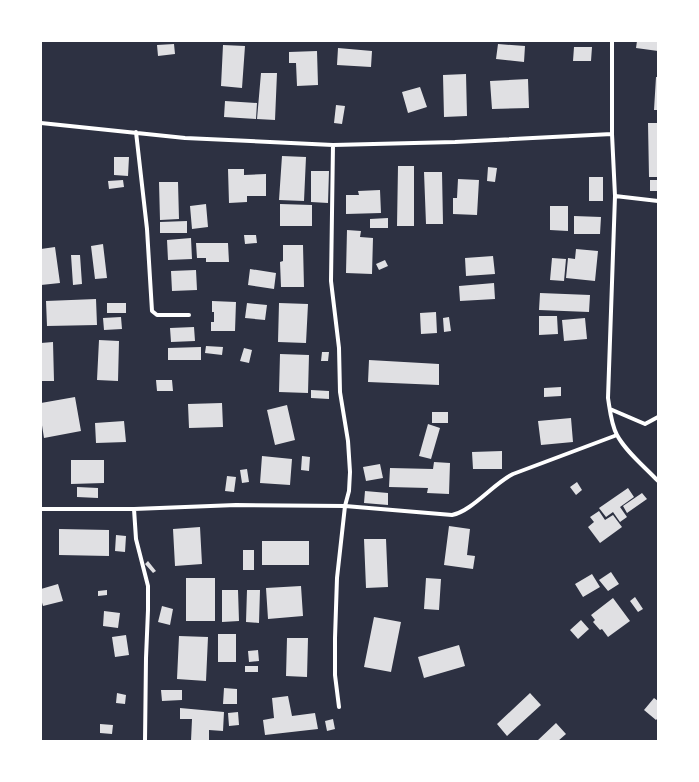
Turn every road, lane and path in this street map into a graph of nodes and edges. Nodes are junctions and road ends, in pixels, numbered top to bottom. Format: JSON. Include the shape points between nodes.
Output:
{"nodes":[{"id":1,"x":612,"y":41,"type":"edge"},
{"id":2,"x":41,"y":123,"type":"edge"},
{"id":3,"x":136,"y":132,"type":"junction"},
{"id":4,"x":612,"y":134,"type":"junction"},
{"id":5,"x":333,"y":145,"type":"junction"},
{"id":6,"x":615,"y":196,"type":"junction"},
{"id":7,"x":658,"y":201,"type":"edge"},
{"id":8,"x":189,"y":315,"type":"dead end"},
{"id":9,"x":610,"y":409,"type":"junction"},
{"id":10,"x":658,"y":417,"type":"edge"},
{"id":11,"x":617,"y":435,"type":"junction"},
{"id":12,"x":658,"y":481,"type":"edge"},
{"id":13,"x":345,"y":506,"type":"junction"},
{"id":14,"x":41,"y":509,"type":"edge"},
{"id":15,"x":134,"y":509,"type":"junction"},
{"id":16,"x":339,"y":707,"type":"dead end"},
{"id":17,"x":145,"y":741,"type":"edge"}],
"edges":[{"from":1,"to":4,"type":"street"},
{"from":2,"to":3,"type":"street"},
{"from":3,"to":5,"type":"street","via":[[185,138]]},
{"from":3,"to":8,"type":"street","via":[[147,229],[152,311],[157,315]]},
{"from":4,"to":5,"type":"street"},
{"from":4,"to":6,"type":"street"},
{"from":5,"to":13,"type":"street","via":[[331,280],[339,348],[340,392],[348,441],[349,485]]},
{"from":6,"to":7,"type":"street"},
{"from":6,"to":9,"type":"street","via":[[608,398]]},
{"from":9,"to":10,"type":"street","via":[[645,424]]},
{"from":9,"to":11,"type":"street"},
{"from":11,"to":12,"type":"street"},
{"from":11,"to":13,"type":"street","via":[[513,474],[460,513],[452,515]]},
{"from":13,"to":15,"type":"street"},
{"from":13,"to":16,"type":"street","via":[[337,578],[335,631],[335,675]]},
{"from":14,"to":15,"type":"street"},
{"from":15,"to":17,"type":"street","via":[[136,539],[148,586]]}]}
